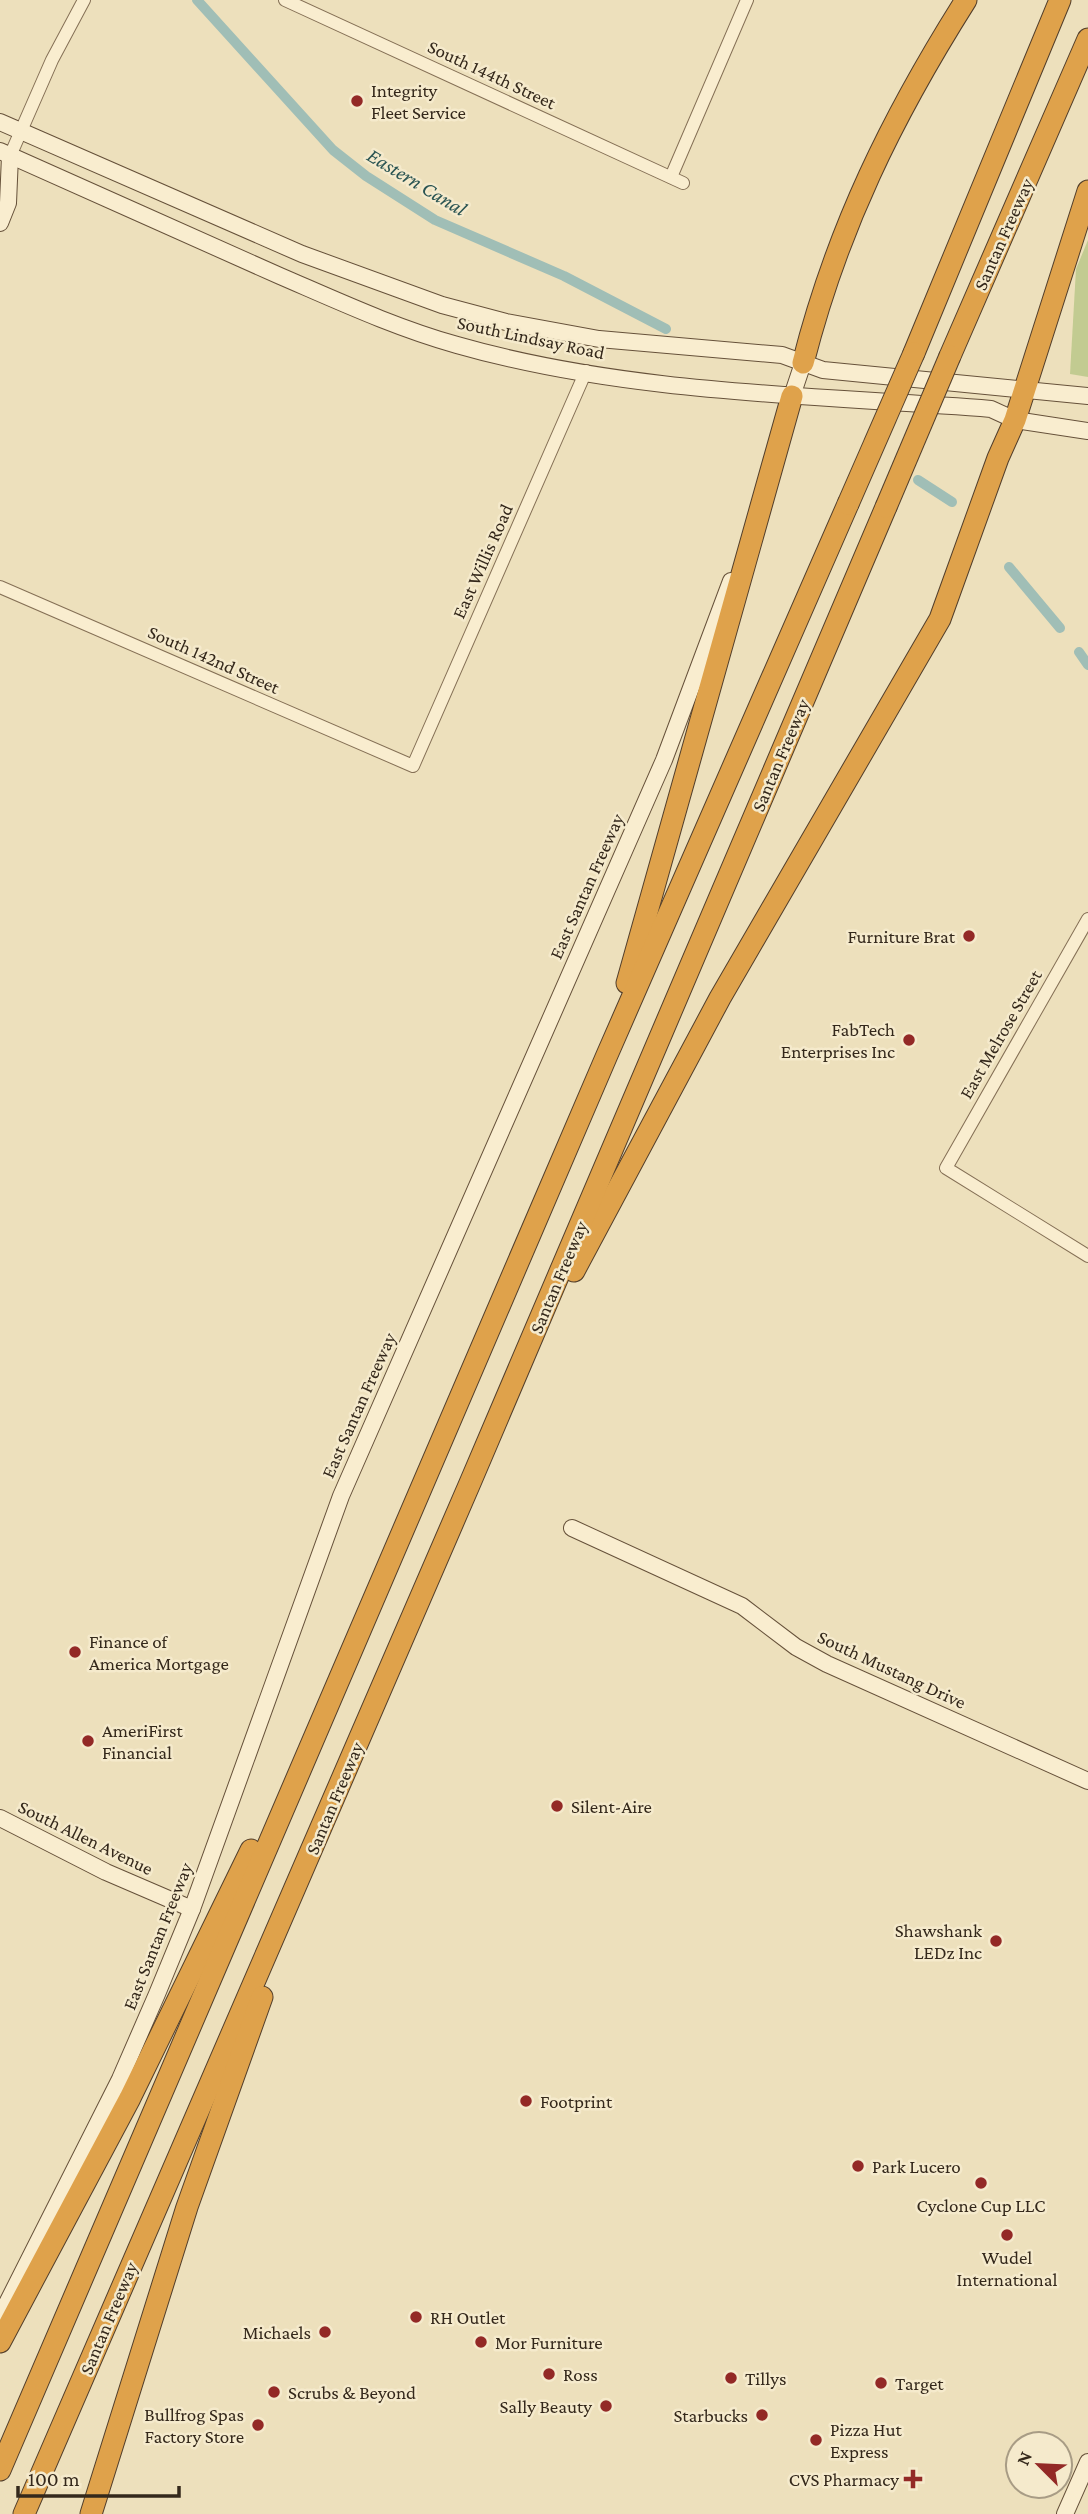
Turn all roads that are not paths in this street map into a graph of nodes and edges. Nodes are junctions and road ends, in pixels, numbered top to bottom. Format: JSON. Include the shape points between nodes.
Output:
{"nodes":[{"id":1,"x":84,"y":0,"type":"edge"},
{"id":2,"x":285,"y":0,"type":"edge"},
{"id":3,"x":747,"y":0,"type":"edge"},
{"id":4,"x":966,"y":0,"type":"edge"},
{"id":5,"x":1060,"y":0,"type":"edge"},
{"id":6,"x":1088,"y":38,"type":"edge"},
{"id":7,"x":0,"y":122,"type":"edge"},
{"id":8,"x":21,"y":132,"type":"junction"},
{"id":9,"x":5,"y":154,"type":"edge"},
{"id":10,"x":671,"y":177,"type":"junction"},
{"id":11,"x":0,"y":180,"type":"edge"},
{"id":12,"x":683,"y":183,"type":"dead end"},
{"id":13,"x":1088,"y":191,"type":"edge"},
{"id":14,"x":0,"y":223,"type":"edge"},
{"id":15,"x":803,"y":363,"type":"junction"},
{"id":16,"x":586,"y":371,"type":"junction"},
{"id":17,"x":1025,"y":388,"type":"junction"},
{"id":18,"x":792,"y":396,"type":"junction"},
{"id":19,"x":1088,"y":396,"type":"edge"},
{"id":20,"x":1015,"y":420,"type":"junction"},
{"id":21,"x":1088,"y":431,"type":"edge"},
{"id":22,"x":759,"y":510,"type":"junction"},
{"id":23,"x":0,"y":587,"type":"edge"},
{"id":24,"x":413,"y":766,"type":"joint"},
{"id":25,"x":1088,"y":919,"type":"edge"},
{"id":26,"x":607,"y":1055,"type":"junction"},
{"id":27,"x":1088,"y":1256,"type":"edge"},
{"id":28,"x":470,"y":1483,"type":"junction"},
{"id":29,"x":572,"y":1528,"type":"dead end"},
{"id":30,"x":347,"y":1769,"type":"junction"},
{"id":31,"x":297,"y":1777,"type":"junction"},
{"id":32,"x":1088,"y":1781,"type":"edge"},
{"id":33,"x":0,"y":1818,"type":"edge"},
{"id":34,"x":192,"y":1909,"type":"junction"},
{"id":35,"x":0,"y":2317,"type":"edge"},
{"id":36,"x":0,"y":2342,"type":"edge"},
{"id":37,"x":1088,"y":2462,"type":"edge"},
{"id":38,"x":0,"y":2470,"type":"edge"},
{"id":39,"x":23,"y":2514,"type":"edge"},
{"id":40,"x":91,"y":2514,"type":"edge"},
{"id":41,"x":1065,"y":2514,"type":"edge"}],
"edges":[{"from":1,"to":8,"type":"street"},
{"from":2,"to":10,"type":"street","name":"South 144th Street"},
{"from":3,"to":10,"type":"street"},
{"from":4,"to":15,"type":"highway","via":[[913,85],[863,184],[838,247]]},
{"from":5,"to":26,"type":"highway","name":"Santan Freeway","bridge":true,"via":[[914,352]]},
{"from":6,"to":28,"type":"highway","name":"Santan Freeway","bridge":true},
{"from":7,"to":8,"type":"main road","name":"South Lindsay Road"},
{"from":8,"to":9,"type":"street"},
{"from":8,"to":15,"type":"main road","name":"South Lindsay Road","via":[[302,254],[442,305],[598,339],[782,355]]},
{"from":9,"to":11,"type":"main road"},
{"from":9,"to":14,"type":"main road","via":[[8,203]]},
{"from":9,"to":16,"type":"main road","name":"South Lindsay Road","via":[[407,328],[507,358]]},
{"from":10,"to":12,"type":"street","name":"South 144th Street"},
{"from":13,"to":17,"type":"highway"},
{"from":15,"to":17,"type":"main road","name":"South Lindsay Road","via":[[823,370]]},
{"from":15,"to":18,"type":"main road"},
{"from":16,"to":18,"type":"main road","name":"South Lindsay Road","via":[[751,395]]},
{"from":16,"to":24,"type":"street","name":"East Willis Road"},
{"from":17,"to":19,"type":"main road","name":"South Lindsay Road"},
{"from":17,"to":20,"type":"highway"},
{"from":18,"to":20,"type":"main road","name":"South Lindsay Road","via":[[991,409]]},
{"from":18,"to":22,"type":"highway"},
{"from":20,"to":21,"type":"main road","name":"South Lindsay Road"},
{"from":20,"to":28,"type":"highway","via":[[933,633],[702,1030],[550,1318]]},
{"from":22,"to":26,"type":"highway"},
{"from":22,"to":34,"type":"main road","name":"East Santan Freeway","via":[[664,760],[341,1496]]},
{"from":23,"to":24,"type":"street","name":"South 142nd Street"},
{"from":25,"to":27,"type":"street","name":"East Melrose Street","via":[[946,1168]]},
{"from":26,"to":31,"type":"highway","name":"Santan Freeway"},
{"from":28,"to":30,"type":"highway","name":"Santan Freeway"},
{"from":29,"to":32,"type":"main road","name":"South Mustang Drive","via":[[742,1606],[827,1664]]},
{"from":30,"to":39,"type":"highway","name":"Santan Freeway"},
{"from":30,"to":40,"type":"highway","via":[[328,1834],[257,2011],[196,2182]]},
{"from":31,"to":36,"type":"highway","via":[[253,1847],[130,2098]]},
{"from":31,"to":38,"type":"highway","name":"Santan Freeway"},
{"from":33,"to":34,"type":"main road","name":"South Allen Avenue"},
{"from":34,"to":35,"type":"main road","name":"East Santan Freeway","via":[[120,2079]]},
{"from":37,"to":41,"type":"main road"}]}
